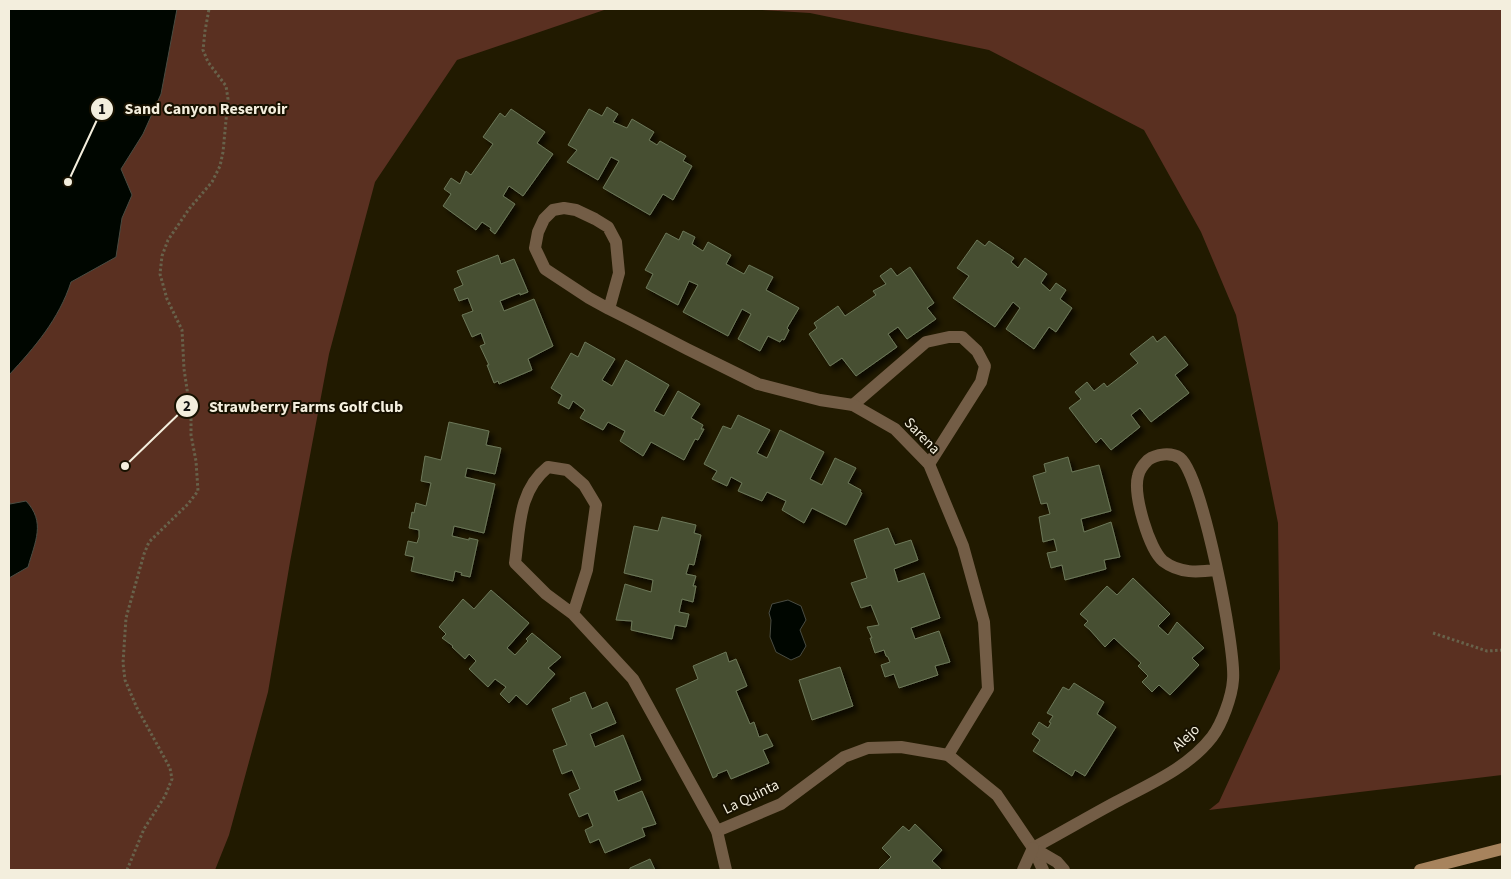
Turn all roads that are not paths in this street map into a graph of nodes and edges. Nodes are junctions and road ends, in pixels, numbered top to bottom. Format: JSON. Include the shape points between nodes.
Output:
{"nodes":[{"id":1,"x":609,"y":309,"type":"junction"},
{"id":2,"x":854,"y":406,"type":"junction"},
{"id":3,"x":929,"y":464,"type":"junction"},
{"id":4,"x":1218,"y":570,"type":"junction"},
{"id":5,"x":573,"y":614,"type":"junction"},
{"id":6,"x":948,"y":755,"type":"junction"},
{"id":7,"x":717,"y":831,"type":"junction"},
{"id":8,"x":1033,"y":848,"type":"junction"},
{"id":9,"x":1502,"y":850,"type":"edge"},
{"id":10,"x":726,"y":870,"type":"edge"},
{"id":11,"x":1023,"y":870,"type":"edge"},
{"id":12,"x":1043,"y":870,"type":"edge"},
{"id":13,"x":1064,"y":870,"type":"edge"},
{"id":14,"x":1420,"y":870,"type":"edge"}],
"edges":[{"from":1,"to":1,"type":"street","name":"Sarena","via":[[544,269],[536,248],[538,232],[553,210],[576,210],[608,227],[616,242],[619,273]]},
{"from":1,"to":2,"type":"street","name":"Sarena","via":[[758,384]]},
{"from":2,"to":3,"type":"street","name":"Sarena","via":[[895,430]]},
{"from":2,"to":3,"type":"street","via":[[926,342],[962,337],[977,351],[985,366],[981,382]]},
{"from":3,"to":6,"type":"street","name":"Sarena","via":[[963,546],[984,622],[988,688]]},
{"from":4,"to":4,"type":"street","name":"Alejo","via":[[1189,470],[1180,458],[1172,454],[1148,460],[1138,476],[1138,499],[1155,552],[1178,569],[1192,573]]},
{"from":4,"to":8,"type":"street","name":"Alejo","via":[[1234,666],[1231,694],[1214,735],[1176,770]]},
{"from":5,"to":5,"type":"street","name":"La Quinta","via":[[546,594],[515,563],[523,502],[538,475],[548,467],[567,470],[584,485],[596,505],[587,570]]},
{"from":5,"to":7,"type":"street","name":"La Quinta","via":[[633,679]]},
{"from":6,"to":7,"type":"street","name":"La Quinta","via":[[901,747],[868,748],[844,757],[781,804]]},
{"from":6,"to":8,"type":"street","name":"La Quinta","via":[[997,795]]},
{"from":7,"to":10,"type":"street"},
{"from":8,"to":11,"type":"street"},
{"from":8,"to":12,"type":"street","name":"La Quinta"},
{"from":8,"to":13,"type":"street","name":"La Quinta"},
{"from":9,"to":14,"type":"street"}]}
